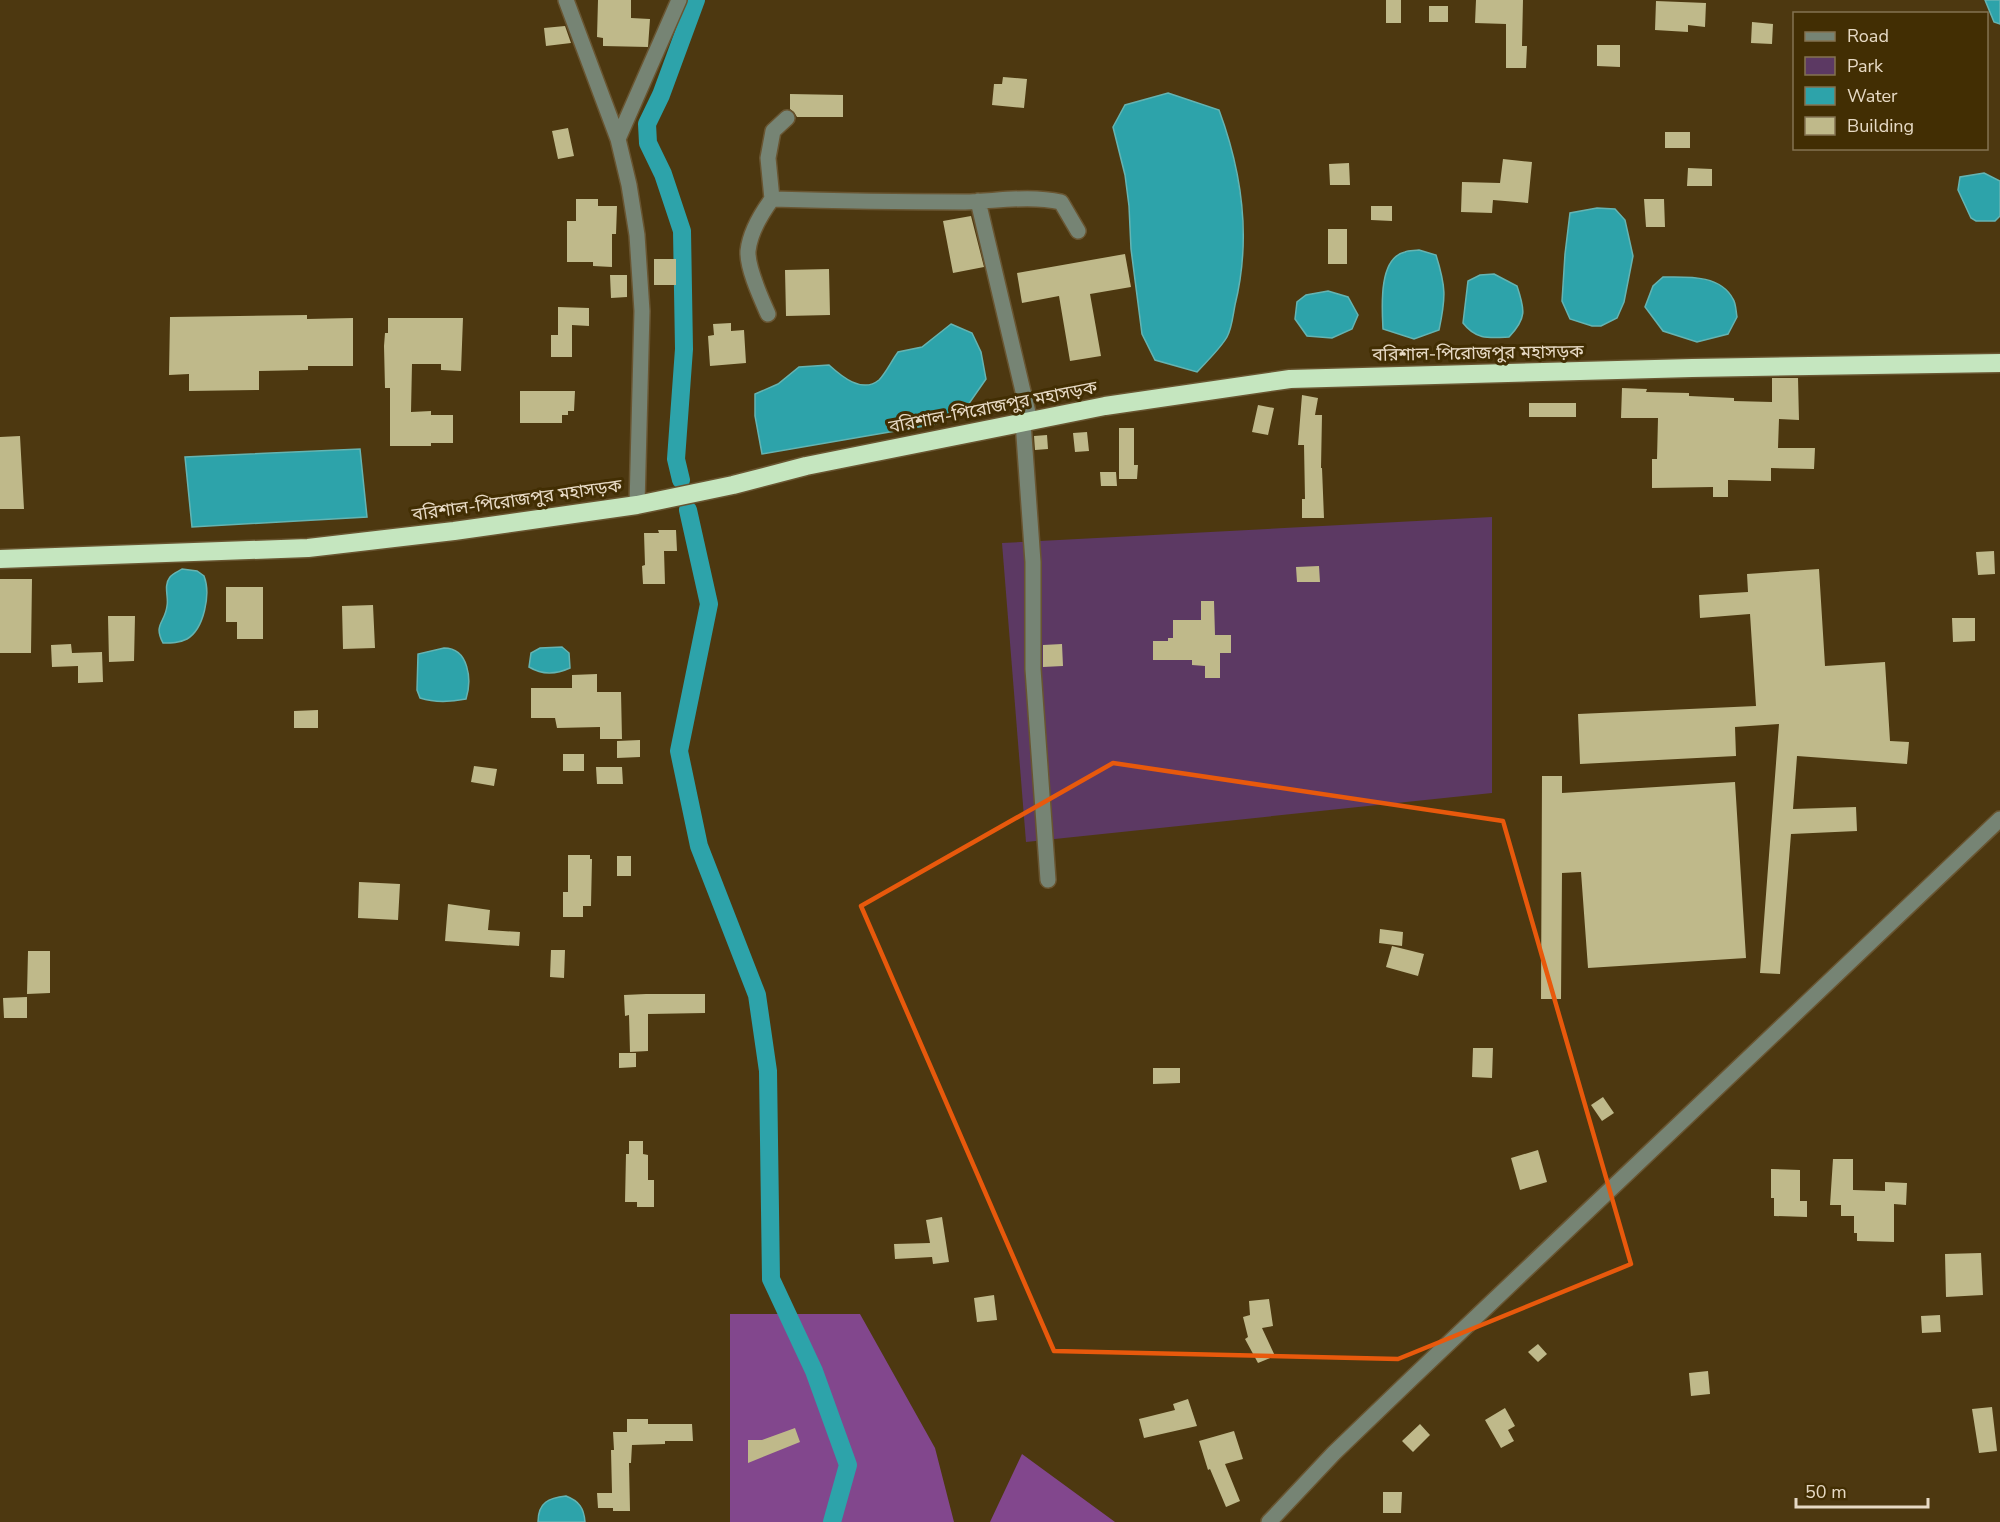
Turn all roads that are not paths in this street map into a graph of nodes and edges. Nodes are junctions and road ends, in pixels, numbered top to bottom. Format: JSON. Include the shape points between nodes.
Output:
{"nodes":[{"id":1,"x":566,"y":0,"type":"edge"},
{"id":2,"x":680,"y":0,"type":"edge"},
{"id":3,"x":787,"y":118,"type":"dead end"},
{"id":4,"x":618,"y":139,"type":"junction"},
{"id":5,"x":772,"y":199,"type":"junction"},
{"id":6,"x":978,"y":201,"type":"junction"},
{"id":7,"x":1078,"y":231,"type":"dead end"},
{"id":8,"x":768,"y":314,"type":"dead end"},
{"id":9,"x":2000,"y":363,"type":"edge"},
{"id":10,"x":1027,"y":422,"type":"junction"},
{"id":11,"x":637,"y":505,"type":"junction"},
{"id":12,"x":0,"y":559,"type":"edge"},
{"id":13,"x":2000,"y":819,"type":"edge"},
{"id":14,"x":1048,"y":880,"type":"dead end"},
{"id":15,"x":1269,"y":1522,"type":"edge"}],
"edges":[{"from":1,"to":4,"type":"street"},
{"from":2,"to":4,"type":"street"},
{"from":3,"to":5,"type":"street","via":[[773,131],[768,158]]},
{"from":4,"to":11,"type":"street","via":[[637,235],[642,310]]},
{"from":5,"to":6,"type":"street"},
{"from":5,"to":8,"type":"street","via":[[759,216],[748,251],[754,282]]},
{"from":6,"to":7,"type":"street","via":[[1042,198],[1061,202]]},
{"from":6,"to":10,"type":"street"},
{"from":9,"to":10,"type":"highway","name":"বরিশাল-পিরোজপুর মহাসড়ক","via":[[1290,379],[1105,406]]},
{"from":10,"to":11,"type":"highway","name":"বরিশাল-পিরোজপুর মহাসড়ক"},
{"from":10,"to":14,"type":"street","via":[[1033,669]]},
{"from":11,"to":12,"type":"highway","name":"বরিশাল-পিরোজপুর মহাসড়ক","via":[[308,548]]},
{"from":13,"to":15,"type":"street","via":[[1429,1361]]}]}
